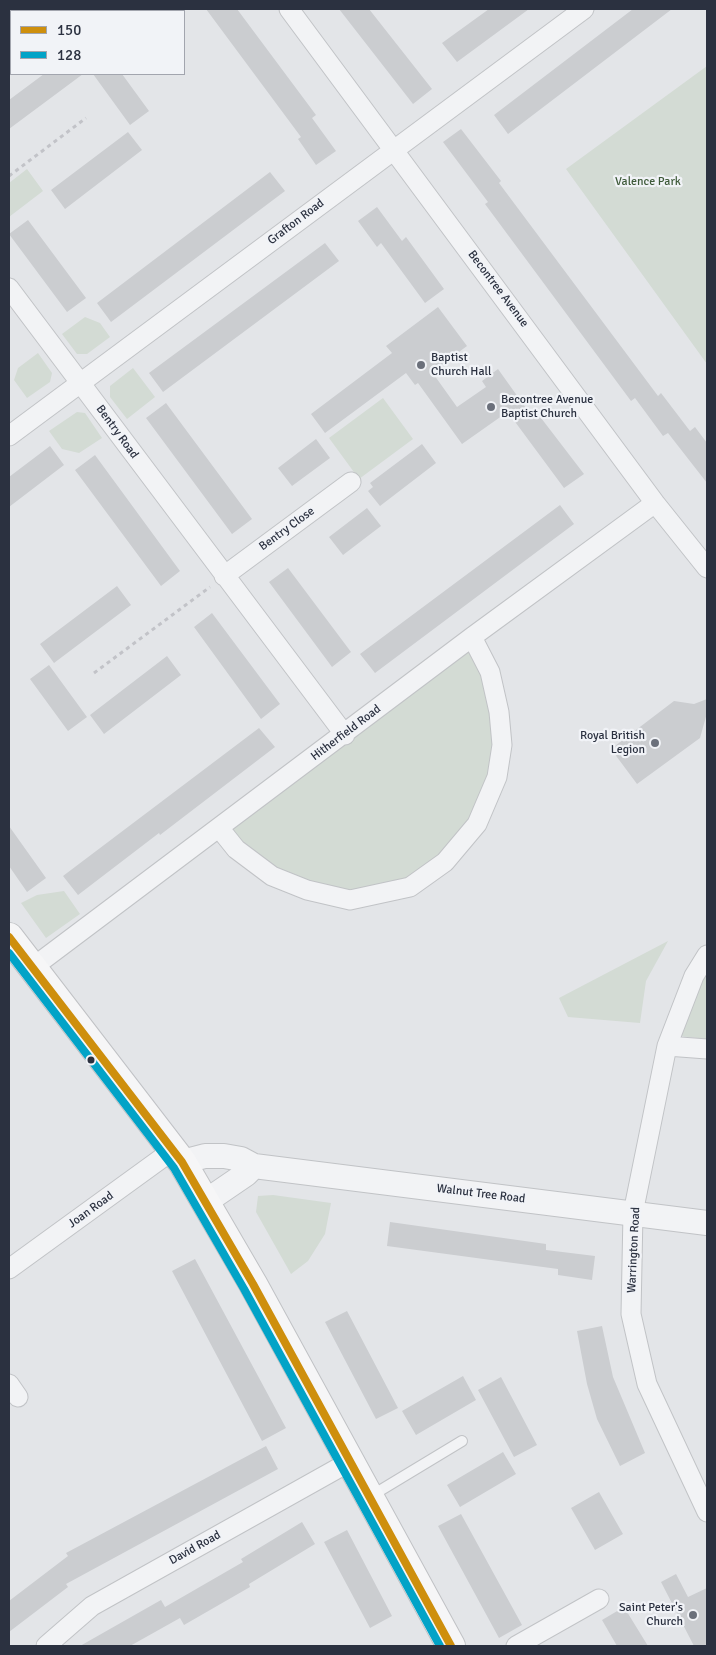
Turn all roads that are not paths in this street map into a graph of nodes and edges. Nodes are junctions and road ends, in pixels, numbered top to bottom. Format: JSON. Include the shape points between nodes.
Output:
{"nodes":[{"id":1,"x":289,"y":9,"type":"edge"},
{"id":2,"x":572,"y":12,"type":"edge"},
{"id":3,"x":393,"y":150,"type":"junction"},
{"id":4,"x":9,"y":288,"type":"edge"},
{"id":5,"x":81,"y":383,"type":"junction"},
{"id":6,"x":9,"y":436,"type":"edge"},
{"id":7,"x":351,"y":482,"type":"dead end"},
{"id":8,"x":655,"y":503,"type":"junction"},
{"id":9,"x":707,"y":568,"type":"edge"},
{"id":10,"x":224,"y":576,"type":"junction"},
{"id":11,"x":472,"y":637,"type":"junction"},
{"id":12,"x":345,"y":735,"type":"junction"},
{"id":13,"x":220,"y":829,"type":"junction"},
{"id":14,"x":9,"y":938,"type":"edge"},
{"id":15,"x":707,"y":955,"type":"edge"},
{"id":16,"x":32,"y":968,"type":"junction"},
{"id":17,"x":667,"y":1046,"type":"junction"},
{"id":18,"x":707,"y":1049,"type":"edge"},
{"id":19,"x":177,"y":1156,"type":"junction"},
{"id":20,"x":254,"y":1166,"type":"junction"},
{"id":21,"x":206,"y":1202,"type":"junction"},
{"id":22,"x":634,"y":1213,"type":"junction"},
{"id":23,"x":707,"y":1223,"type":"edge"},
{"id":24,"x":9,"y":1269,"type":"edge"},
{"id":25,"x":462,"y":1441,"type":"dead end"},
{"id":26,"x":351,"y":1461,"type":"junction"},
{"id":27,"x":370,"y":1496,"type":"junction"},
{"id":28,"x":707,"y":1512,"type":"edge"},
{"id":29,"x":600,"y":1600,"type":"dead end"},
{"id":30,"x":46,"y":1646,"type":"edge"},
{"id":31,"x":451,"y":1646,"type":"edge"},
{"id":32,"x":516,"y":1646,"type":"edge"}],
"edges":[{"from":1,"to":3,"type":"street","name":"Becontree Avenue"},
{"from":2,"to":3,"type":"street","name":"Grafton Road"},
{"from":3,"to":5,"type":"street","name":"Grafton Road"},
{"from":3,"to":8,"type":"street","name":"Becontree Avenue"},
{"from":4,"to":5,"type":"street","name":"Bentry Road"},
{"from":5,"to":6,"type":"street","name":"Grafton Road"},
{"from":5,"to":10,"type":"street","name":"Bentry Road"},
{"from":7,"to":10,"type":"street","name":"Bentry Close"},
{"from":8,"to":9,"type":"street","name":"Becontree Avenue"},
{"from":8,"to":11,"type":"street","name":"Hitherfield Road"},
{"from":10,"to":12,"type":"street","name":"Bentry Road"},
{"from":11,"to":12,"type":"street","name":"Hitherfield Road"},
{"from":11,"to":13,"type":"street","via":[[490,672],[500,712],[502,744],[497,777],[477,824],[445,862],[410,887],[350,900],[307,890],[272,876],[236,849]]},
{"from":12,"to":13,"type":"street","name":"Hitherfield Road"},
{"from":13,"to":16,"type":"street","name":"Hitherfield Road"},
{"from":14,"to":16,"type":"main road"},
{"from":15,"to":17,"type":"street","name":"Warrington Road","via":[[694,976]]},
{"from":16,"to":19,"type":"main road"},
{"from":17,"to":18,"type":"street"},
{"from":17,"to":22,"type":"street","name":"Warrington Road"},
{"from":19,"to":20,"type":"street","name":"Walnut Tree Road","via":[[224,1156],[242,1159]]},
{"from":19,"to":21,"type":"main road"},
{"from":19,"to":24,"type":"street","name":"Joan Road"},
{"from":20,"to":21,"type":"street"},
{"from":20,"to":22,"type":"street","name":"Walnut Tree Road"},
{"from":21,"to":26,"type":"main road"},
{"from":22,"to":23,"type":"street","name":"Walnut Tree Road"},
{"from":22,"to":28,"type":"street","name":"Warrington Road","via":[[631,1314],[647,1384]]},
{"from":25,"to":27,"type":"lane"},
{"from":26,"to":27,"type":"main road"},
{"from":26,"to":30,"type":"street","name":"David Road","via":[[92,1606]]},
{"from":27,"to":31,"type":"main road"},
{"from":29,"to":32,"type":"street"}]}
